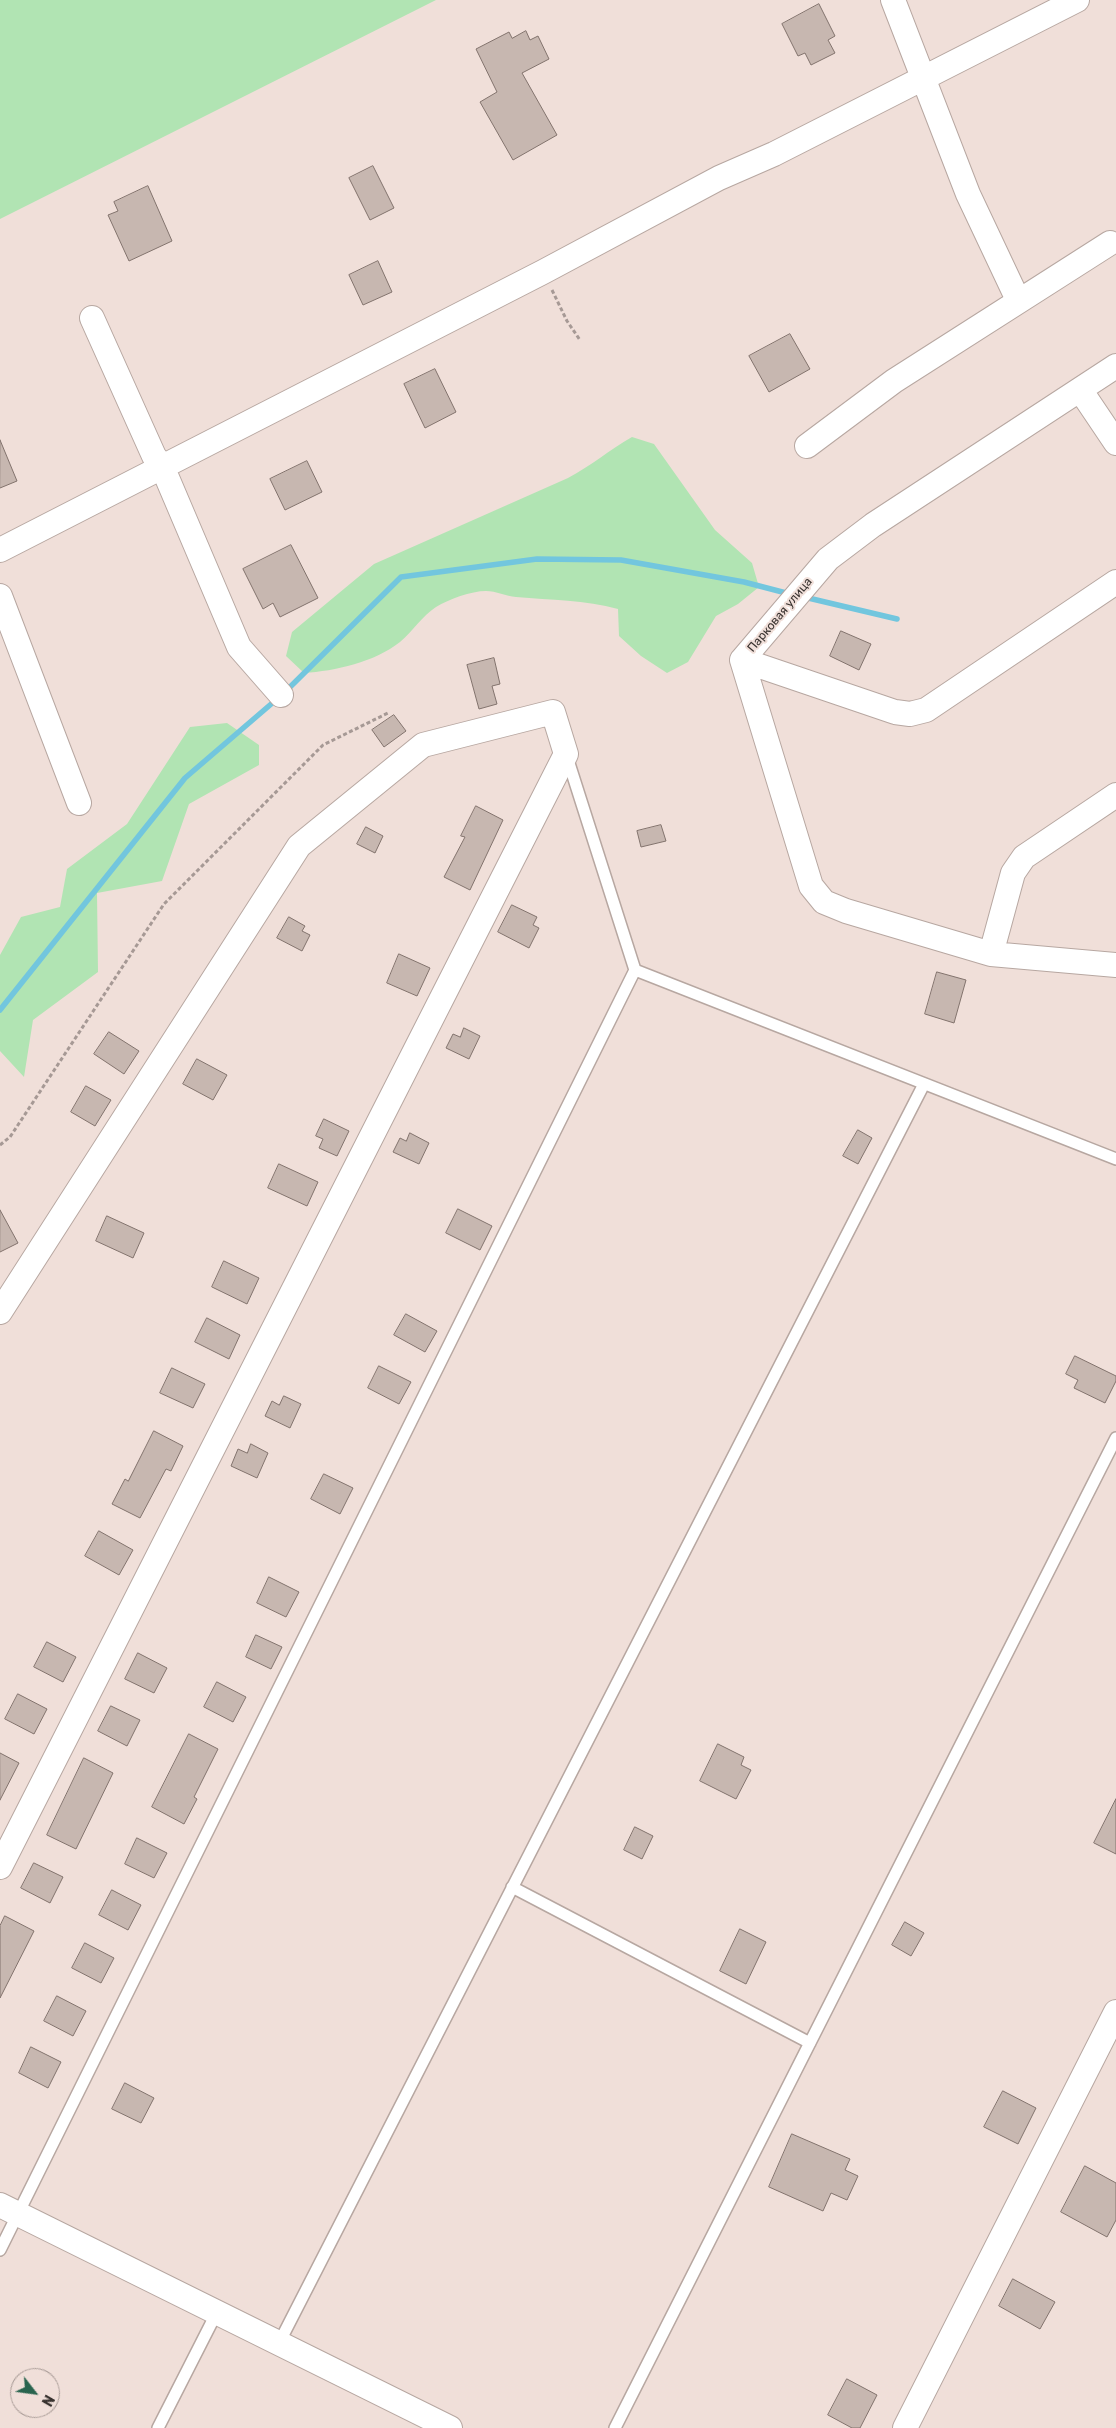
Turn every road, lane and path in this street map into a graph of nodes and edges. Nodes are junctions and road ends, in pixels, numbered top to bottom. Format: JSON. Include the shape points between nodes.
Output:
{"nodes":[{"id":1,"x":893,"y":0,"type":"edge"},
{"id":2,"x":1076,"y":0,"type":"edge"},
{"id":3,"x":924,"y":77,"type":"junction"},
{"id":4,"x":1110,"y":243,"type":"dead end"},
{"id":5,"x":543,"y":272,"type":"junction"},
{"id":6,"x":1018,"y":300,"type":"junction"},
{"id":7,"x":92,"y":318,"type":"dead end"},
{"id":8,"x":580,"y":340,"type":"dead end"},
{"id":9,"x":1116,"y":366,"type":"edge"},
{"id":10,"x":1081,"y":391,"type":"junction"},
{"id":11,"x":1116,"y":443,"type":"edge"},
{"id":12,"x":807,"y":446,"type":"dead end"},
{"id":13,"x":162,"y":466,"type":"junction"},
{"id":14,"x":0,"y":550,"type":"edge"},
{"id":15,"x":1116,"y":582,"type":"edge"},
{"id":16,"x":0,"y":596,"type":"edge"},
{"id":17,"x":742,"y":660,"type":"junction"},
{"id":18,"x":281,"y":695,"type":"dead end"},
{"id":19,"x":388,"y":712,"type":"dead end"},
{"id":20,"x":566,"y":754,"type":"junction"},
{"id":21,"x":1116,"y":795,"type":"edge"},
{"id":22,"x":79,"y":803,"type":"dead end"},
{"id":23,"x":991,"y":954,"type":"junction"},
{"id":24,"x":1116,"y":965,"type":"edge"},
{"id":25,"x":635,"y":970,"type":"junction"},
{"id":26,"x":924,"y":1084,"type":"junction"},
{"id":27,"x":0,"y":1145,"type":"edge"},
{"id":28,"x":1116,"y":1159,"type":"edge"},
{"id":29,"x":2,"y":1307,"type":"edge"},
{"id":30,"x":1116,"y":1438,"type":"edge"},
{"id":31,"x":0,"y":1867,"type":"edge"},
{"id":32,"x":512,"y":1887,"type":"junction"},
{"id":33,"x":1116,"y":2012,"type":"edge"},
{"id":34,"x":810,"y":2043,"type":"junction"},
{"id":35,"x":9,"y":2209,"type":"edge"},
{"id":36,"x":0,"y":2250,"type":"edge"},
{"id":37,"x":217,"y":2312,"type":"junction"},
{"id":38,"x":279,"y":2343,"type":"junction"},
{"id":39,"x":422,"y":2422,"type":"edge"},
{"id":40,"x":158,"y":2428,"type":"edge"},
{"id":41,"x":450,"y":2428,"type":"edge"},
{"id":42,"x":615,"y":2428,"type":"edge"},
{"id":43,"x":905,"y":2428,"type":"edge"}],
"edges":[{"from":1,"to":3,"type":"street"},
{"from":2,"to":3,"type":"street"},
{"from":3,"to":5,"type":"street","via":[[774,154],[719,178]]},
{"from":3,"to":6,"type":"street","via":[[968,194]]},
{"from":4,"to":6,"type":"street"},
{"from":5,"to":8,"type":"path"},
{"from":5,"to":13,"type":"street"},
{"from":6,"to":12,"type":"street","via":[[894,380]]},
{"from":7,"to":13,"type":"street","via":[[154,456]]},
{"from":9,"to":10,"type":"street","name":"Парковая улица"},
{"from":10,"to":11,"type":"street"},
{"from":10,"to":17,"type":"street","name":"Парковая улица","via":[[873,525],[828,559]]},
{"from":13,"to":14,"type":"street"},
{"from":13,"to":18,"type":"street","via":[[239,647]]},
{"from":15,"to":17,"type":"street","name":"Парковая улица","via":[[926,710],[910,714],[894,712]]},
{"from":16,"to":22,"type":"street"},
{"from":17,"to":23,"type":"street","via":[[811,886],[824,902]]},
{"from":19,"to":27,"type":"path","via":[[323,745],[164,904],[10,1137]]},
{"from":20,"to":25,"type":"lane"},
{"from":20,"to":29,"type":"street","via":[[553,712],[423,745],[299,846]]},
{"from":20,"to":31,"type":"street"},
{"from":21,"to":23,"type":"street","via":[[1024,857],[1013,873]]},
{"from":23,"to":24,"type":"street"},
{"from":25,"to":26,"type":"lane"},
{"from":25,"to":35,"type":"lane"},
{"from":26,"to":28,"type":"lane"},
{"from":26,"to":32,"type":"lane"},
{"from":30,"to":34,"type":"lane"},
{"from":32,"to":34,"type":"lane"},
{"from":32,"to":38,"type":"lane"},
{"from":33,"to":43,"type":"street"},
{"from":34,"to":42,"type":"lane"},
{"from":35,"to":36,"type":"lane"},
{"from":35,"to":37,"type":"street"},
{"from":37,"to":38,"type":"street"},
{"from":37,"to":40,"type":"lane"},
{"from":38,"to":39,"type":"street"},
{"from":39,"to":41,"type":"street"}]}
